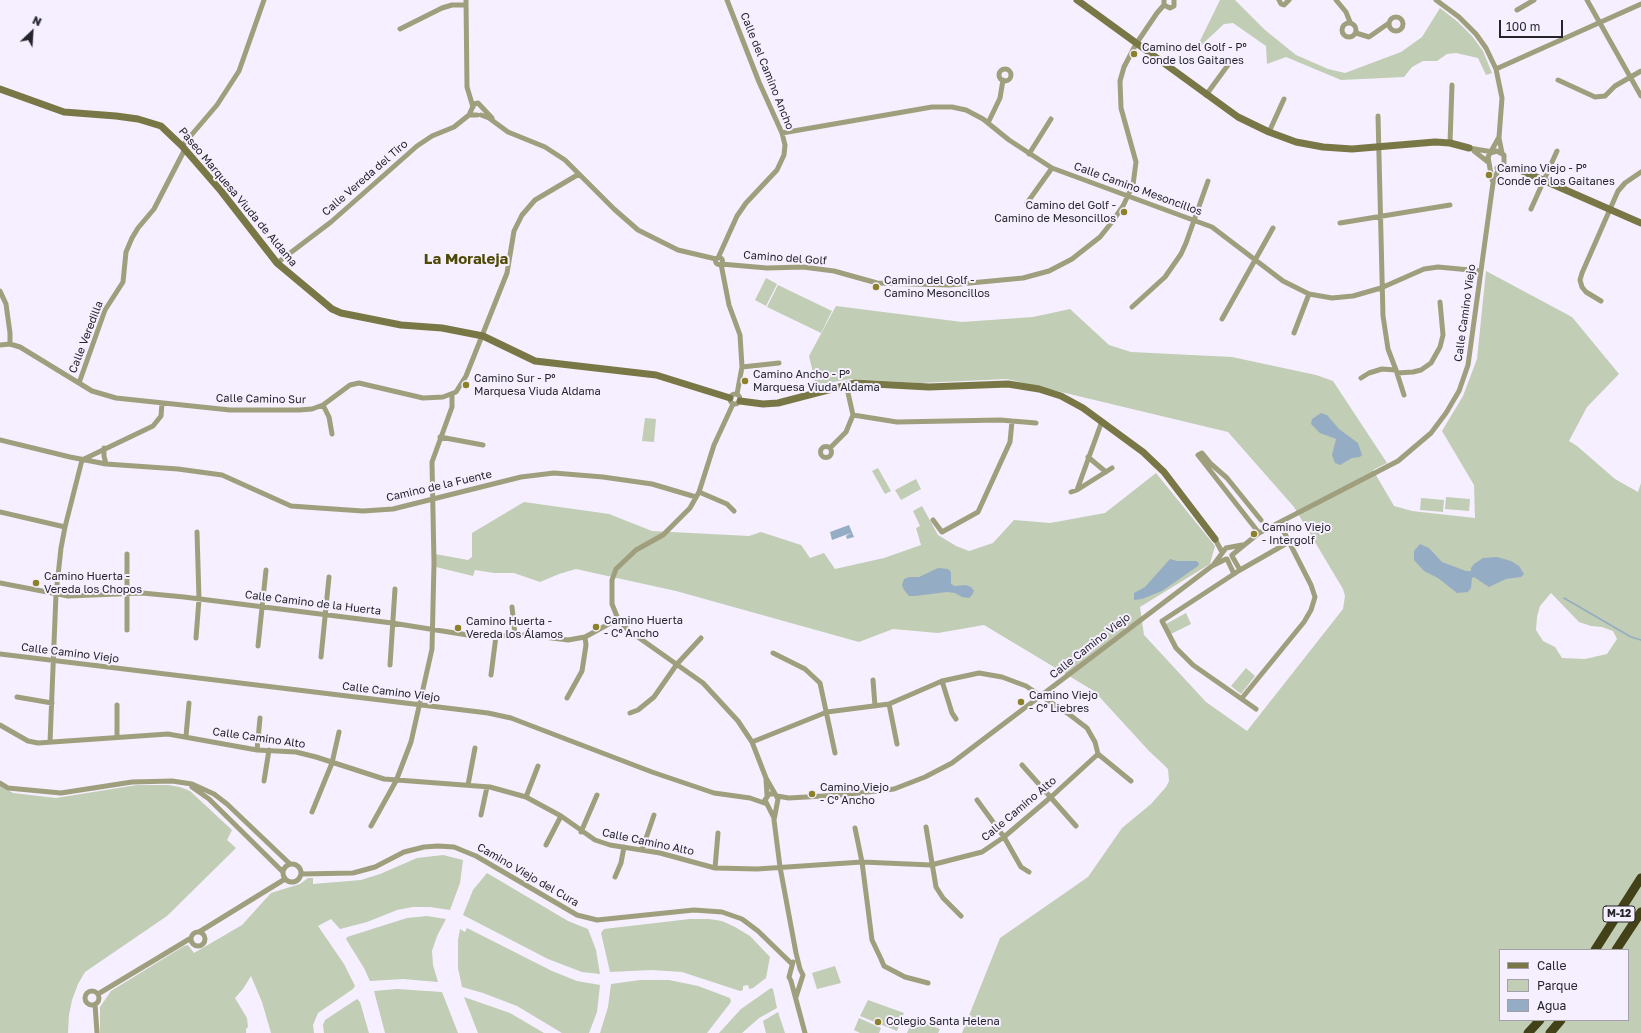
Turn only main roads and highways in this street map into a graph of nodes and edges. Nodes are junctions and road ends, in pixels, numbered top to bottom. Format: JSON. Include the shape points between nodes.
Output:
{"nodes":[{"id":1,"x":1641,"y":878,"type":"edge"},
{"id":2,"x":1641,"y":912,"type":"edge"},
{"id":3,"x":1596,"y":949,"type":"edge"},
{"id":4,"x":1617,"y":949,"type":"edge"},
{"id":5,"x":1539,"y":1021,"type":"edge"},
{"id":6,"x":1560,"y":1021,"type":"edge"},
{"id":7,"x":1528,"y":1033,"type":"edge"},
{"id":8,"x":1550,"y":1033,"type":"edge"}],
"edges":[{"from":1,"to":3,"type":"highway","number":"M-12"},
{"from":2,"to":4,"type":"highway","number":"M-12"},
{"from":5,"to":7,"type":"highway"},
{"from":6,"to":8,"type":"highway"}]}
